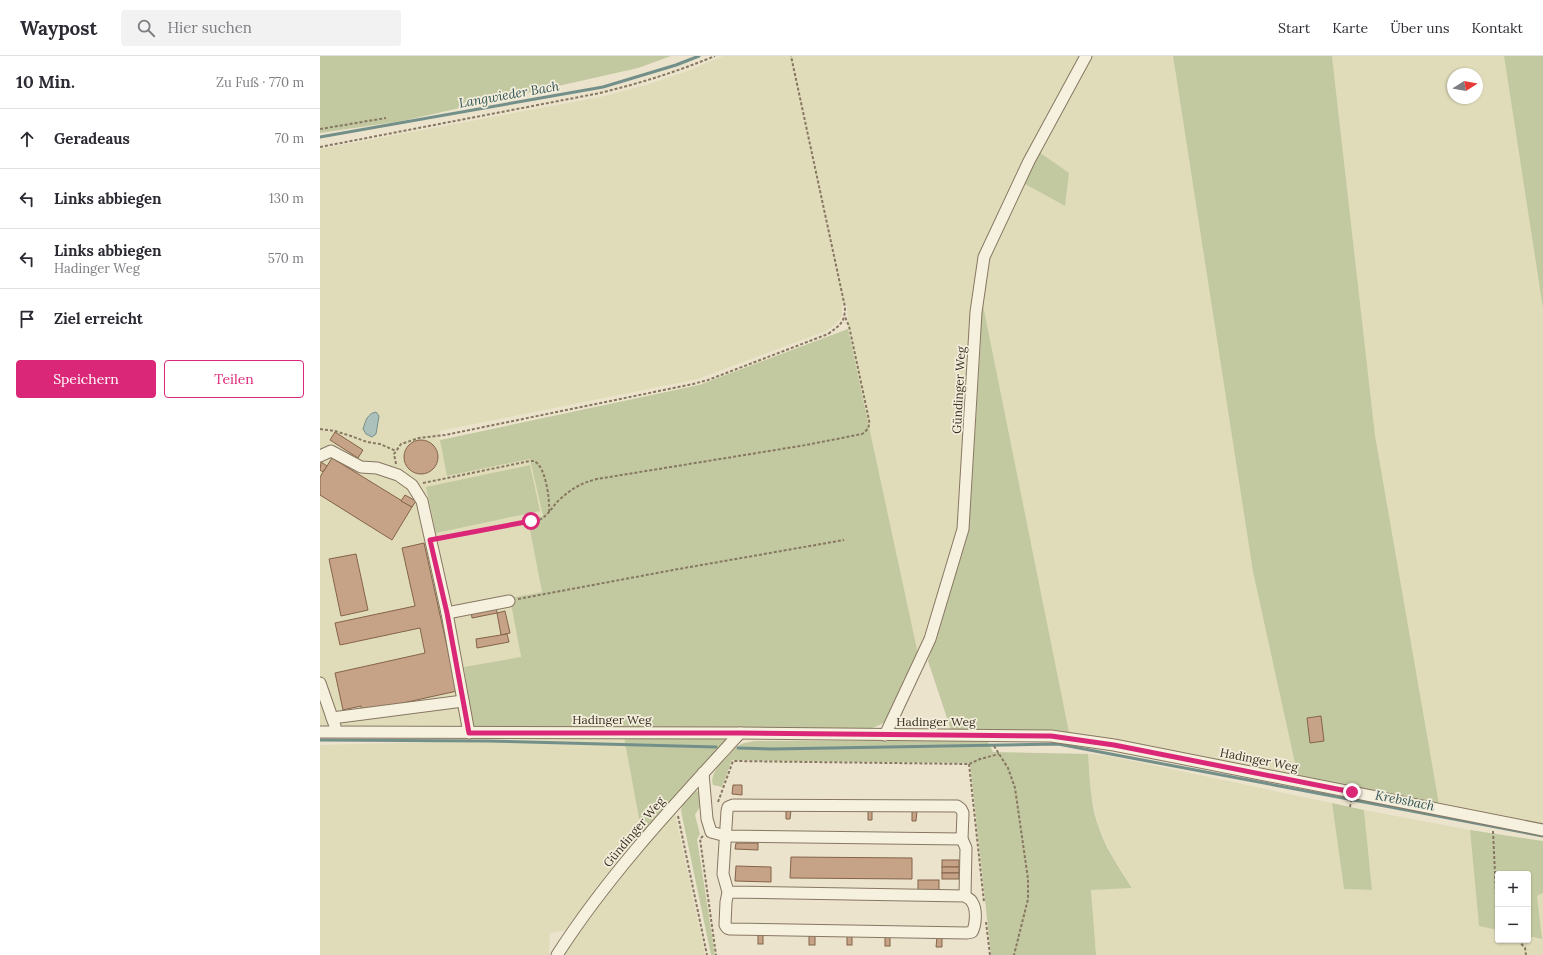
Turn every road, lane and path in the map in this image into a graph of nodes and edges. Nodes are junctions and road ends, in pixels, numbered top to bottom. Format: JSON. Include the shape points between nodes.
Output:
{"nodes":[{"id":1,"x":715,"y":56,"type":"edge"},
{"id":2,"x":791,"y":56,"type":"edge"},
{"id":3,"x":1086,"y":56,"type":"edge"},
{"id":4,"x":386,"y":118,"type":"dead end"},
{"id":5,"x":320,"y":129,"type":"edge"},
{"id":6,"x":320,"y":147,"type":"edge"},
{"id":7,"x":845,"y":317,"type":"junction"},
{"id":8,"x":320,"y":429,"type":"edge"},
{"id":9,"x":320,"y":456,"type":"edge"},
{"id":10,"x":412,"y":485,"type":"junction"},
{"id":11,"x":549,"y":513,"type":"junction"},
{"id":12,"x":430,"y":540,"type":"junction"},
{"id":13,"x":844,"y":540,"type":"dead end"},
{"id":14,"x":509,"y":601,"type":"joint"},
{"id":15,"x":447,"y":613,"type":"junction"},
{"id":16,"x":320,"y":683,"type":"edge"},
{"id":17,"x":463,"y":701,"type":"junction"},
{"id":18,"x":332,"y":718,"type":"junction"},
{"id":19,"x":320,"y":732,"type":"edge"},
{"id":20,"x":337,"y":732,"type":"junction"},
{"id":21,"x":469,"y":733,"type":"junction"},
{"id":22,"x":740,"y":733,"type":"junction"},
{"id":23,"x":885,"y":735,"type":"junction"},
{"id":24,"x":704,"y":773,"type":"junction"},
{"id":25,"x":676,"y":803,"type":"junction"},
{"id":26,"x":1543,"y":830,"type":"edge"},
{"id":27,"x":1493,"y":834,"type":"dead end"},
{"id":28,"x":726,"y":836,"type":"junction"},
{"id":29,"x":962,"y":839,"type":"junction"},
{"id":30,"x":728,"y":892,"type":"junction"},
{"id":31,"x":964,"y":896,"type":"junction"},
{"id":32,"x":1497,"y":907,"type":"edge"},
{"id":33,"x":985,"y":909,"type":"dead end"},
{"id":34,"x":986,"y":917,"type":"dead end"},
{"id":35,"x":1521,"y":943,"type":"edge"},
{"id":36,"x":557,"y":955,"type":"edge"},
{"id":37,"x":707,"y":955,"type":"edge"},
{"id":38,"x":990,"y":955,"type":"edge"},
{"id":39,"x":1014,"y":955,"type":"edge"},
{"id":40,"x":1526,"y":955,"type":"edge"}],
"edges":[{"from":1,"to":6,"type":"path","via":[[646,82],[600,93]]},
{"from":2,"to":7,"type":"path"},
{"from":3,"to":23,"type":"street","name":"Gündinger Weg","via":[[1029,161],[984,257],[976,312],[963,529],[930,639]]},
{"from":4,"to":5,"type":"path"},
{"from":7,"to":8,"type":"path","via":[[842,323],[828,334],[708,380],[419,438],[401,444],[396,450],[335,431]]},
{"from":7,"to":11,"type":"path","via":[[869,420],[866,431],[853,437],[582,482],[558,501]]},
{"from":9,"to":10,"type":"street","via":[[331,451],[361,467],[377,468]]},
{"from":10,"to":11,"type":"path","via":[[534,461],[543,473],[548,490]]},
{"from":10,"to":12,"type":"street","via":[[422,501]]},
{"from":11,"to":12,"type":"path","via":[[535,520]]},
{"from":12,"to":15,"type":"street"},
{"from":13,"to":14,"type":"path"},
{"from":14,"to":15,"type":"street"},
{"from":15,"to":17,"type":"street"},
{"from":16,"to":18,"type":"street"},
{"from":17,"to":18,"type":"street"},
{"from":17,"to":21,"type":"street"},
{"from":18,"to":20,"type":"street"},
{"from":19,"to":20,"type":"street","name":"Hadinger Weg"},
{"from":20,"to":21,"type":"street","name":"Hadinger Weg"},
{"from":21,"to":22,"type":"street","name":"Hadinger Weg"},
{"from":22,"to":23,"type":"street","name":"Hadinger Weg"},
{"from":22,"to":24,"type":"street","name":"Gündinger Weg"},
{"from":23,"to":26,"type":"street","name":"Hadinger Weg","via":[[1051,736],[1079,739]]},
{"from":24,"to":25,"type":"street","name":"Gündinger Weg"},
{"from":24,"to":28,"type":"street","via":[[707,819],[711,832]]},
{"from":25,"to":36,"type":"street","name":"Gündinger Weg","via":[[609,881]]},
{"from":25,"to":37,"type":"path"},
{"from":27,"to":32,"type":"path"},
{"from":28,"to":29,"type":"street"},
{"from":28,"to":29,"type":"street","via":[[726,811],[733,805],[957,806],[963,813]]},
{"from":28,"to":30,"type":"street","via":[[723,874]]},
{"from":29,"to":31,"type":"street","via":[[966,848]]},
{"from":30,"to":31,"type":"street"},
{"from":30,"to":31,"type":"street","via":[[725,925],[730,929],[968,933],[972,932],[974,927],[975,907],[972,900]]},
{"from":33,"to":39,"type":"path","via":[[969,764],[998,753],[1008,768],[1015,788],[1028,879],[1028,899]]},
{"from":34,"to":38,"type":"path"},
{"from":35,"to":40,"type":"path"}]}
